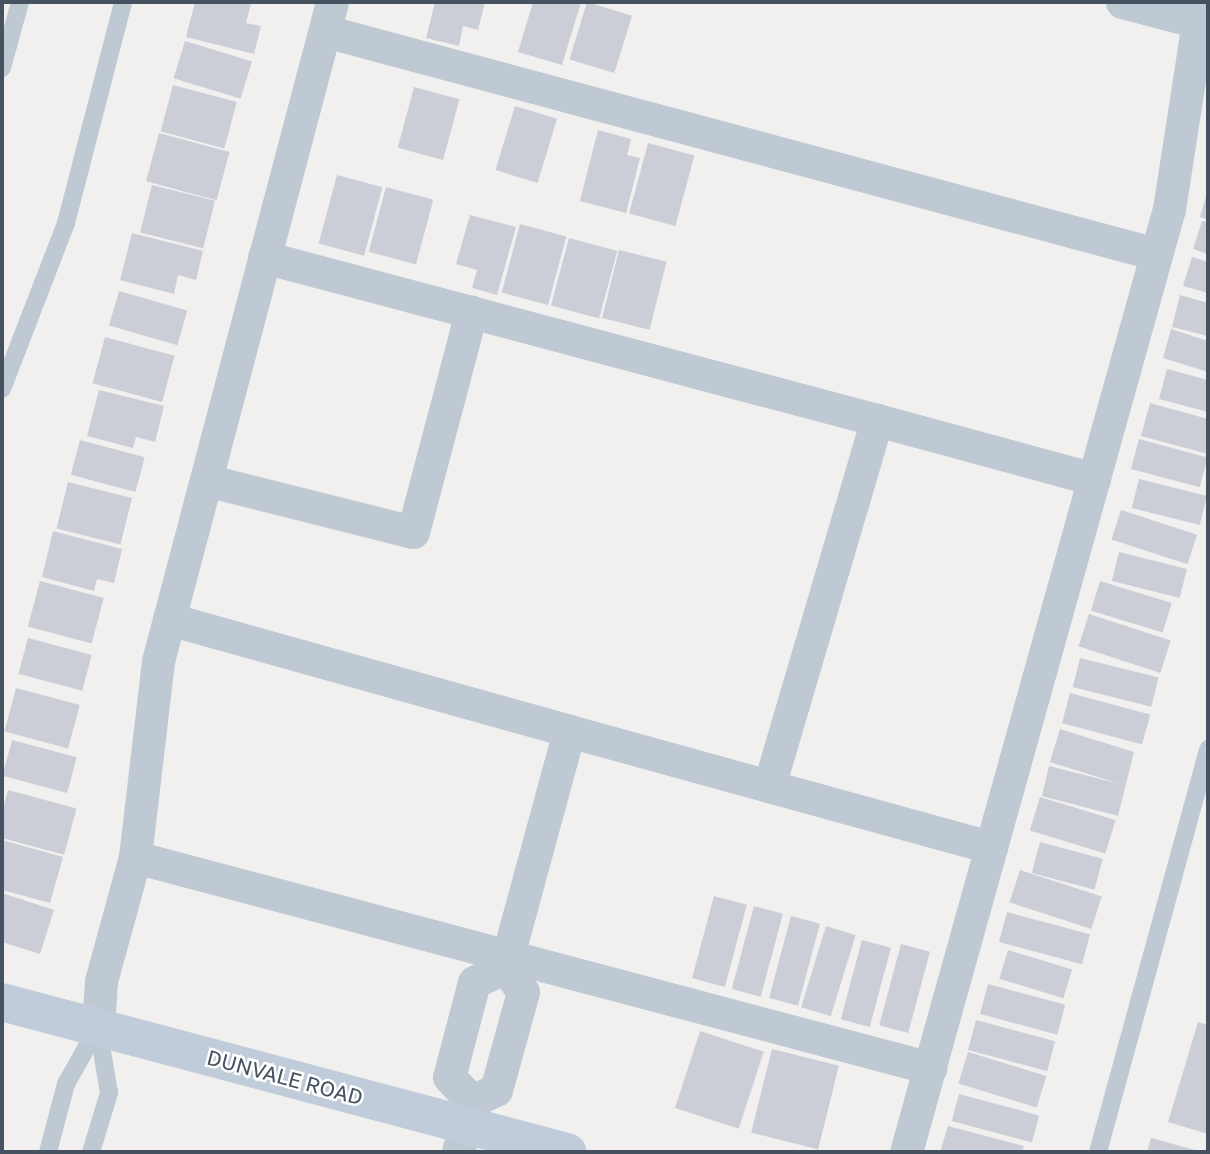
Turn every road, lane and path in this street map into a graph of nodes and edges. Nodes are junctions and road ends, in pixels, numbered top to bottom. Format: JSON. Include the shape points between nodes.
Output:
{"nodes":[{"id":1,"x":19,"y":2,"type":"edge"},
{"id":2,"x":123,"y":2,"type":"edge"},
{"id":3,"x":1122,"y":2,"type":"edge"},
{"id":4,"x":1201,"y":12,"type":"edge"},
{"id":5,"x":328,"y":16,"type":"edge"},
{"id":6,"x":2,"y":68,"type":"edge"},
{"id":7,"x":1156,"y":254,"type":"junction"},
{"id":8,"x":264,"y":257,"type":"junction"},
{"id":9,"x":471,"y":312,"type":"junction"},
{"id":10,"x":2,"y":389,"type":"edge"},
{"id":11,"x":877,"y":420,"type":"junction"},
{"id":12,"x":1094,"y":479,"type":"junction"},
{"id":13,"x":206,"y":480,"type":"junction"},
{"id":14,"x":169,"y":619,"type":"junction"},
{"id":15,"x":569,"y":731,"type":"junction"},
{"id":16,"x":1208,"y":749,"type":"edge"},
{"id":17,"x":769,"y":786,"type":"junction"},
{"id":18,"x":991,"y":847,"type":"junction"},
{"id":19,"x":135,"y":857,"type":"junction"},
{"id":20,"x":507,"y":960,"type":"junction"},
{"id":21,"x":2,"y":1002,"type":"edge"},
{"id":22,"x":98,"y":1027,"type":"junction"},
{"id":23,"x":930,"y":1068,"type":"junction"},
{"id":24,"x":465,"y":1126,"type":"edge"},
{"id":25,"x":48,"y":1152,"type":"edge"},
{"id":26,"x":91,"y":1152,"type":"edge"},
{"id":27,"x":567,"y":1152,"type":"edge"},
{"id":28,"x":906,"y":1152,"type":"edge"},
{"id":29,"x":1098,"y":1152,"type":"edge"}],
"edges":[{"from":1,"to":6,"type":"lane"},
{"from":2,"to":10,"type":"lane","via":[[66,223]]},
{"from":3,"to":4,"type":"street"},
{"from":4,"to":7,"type":"street","via":[[1169,209]]},
{"from":5,"to":7,"type":"street"},
{"from":5,"to":8,"type":"street"},
{"from":7,"to":12,"type":"street"},
{"from":8,"to":9,"type":"street"},
{"from":8,"to":13,"type":"street"},
{"from":9,"to":11,"type":"street"},
{"from":9,"to":13,"type":"street","via":[[413,532]]},
{"from":11,"to":12,"type":"street"},
{"from":11,"to":17,"type":"street"},
{"from":12,"to":18,"type":"street"},
{"from":13,"to":14,"type":"street"},
{"from":14,"to":15,"type":"street"},
{"from":14,"to":19,"type":"street","via":[[158,661]]},
{"from":15,"to":17,"type":"street"},
{"from":15,"to":20,"type":"street"},
{"from":16,"to":29,"type":"lane"},
{"from":17,"to":18,"type":"street"},
{"from":18,"to":23,"type":"street"},
{"from":19,"to":20,"type":"street"},
{"from":19,"to":22,"type":"street","via":[[101,981]]},
{"from":20,"to":23,"type":"street"},
{"from":20,"to":24,"type":"street","via":[[523,992],[496,1090]]},
{"from":20,"to":24,"type":"street","via":[[474,982],[449,1077]]},
{"from":21,"to":22,"type":"street","name":"DUNVALE ROAD"},
{"from":22,"to":24,"type":"street","name":"DUNVALE ROAD"},
{"from":22,"to":25,"type":"lane","via":[[66,1084]]},
{"from":22,"to":26,"type":"lane","via":[[109,1093]]},
{"from":23,"to":28,"type":"street"},
{"from":24,"to":27,"type":"street","name":"DUNVALE ROAD"}]}
